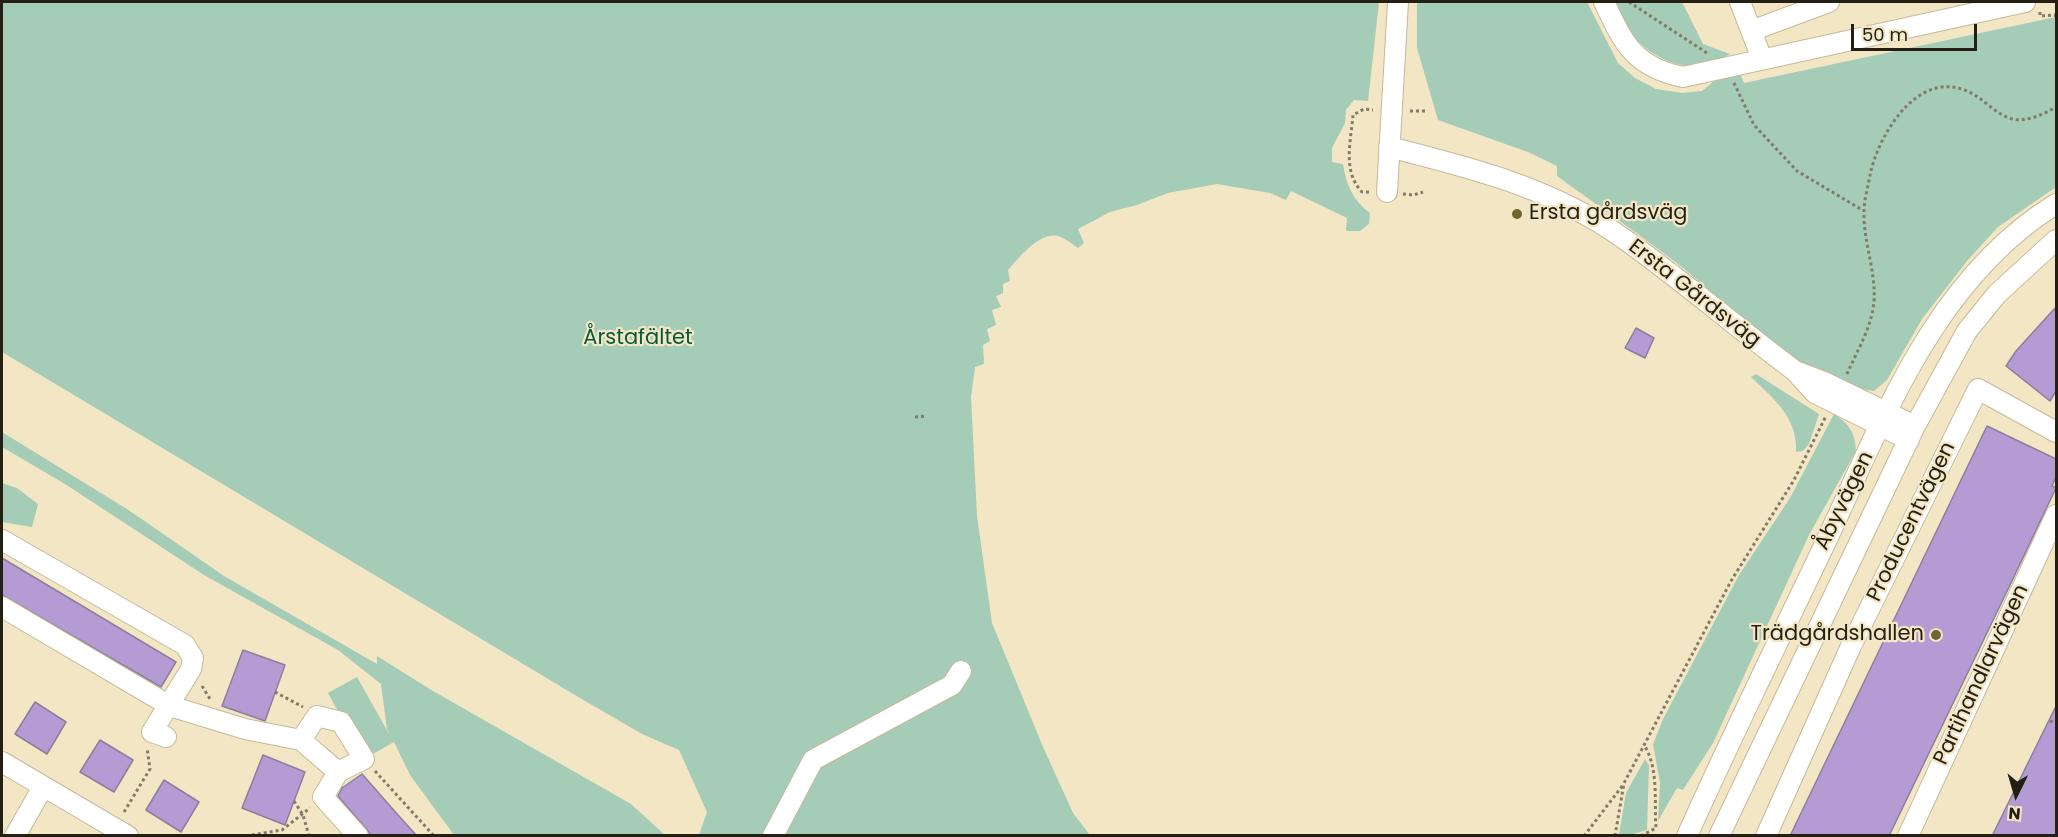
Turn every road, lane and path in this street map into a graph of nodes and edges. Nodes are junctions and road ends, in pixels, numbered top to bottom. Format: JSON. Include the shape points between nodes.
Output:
{"nodes":[{"id":1,"x":1398,"y":2,"type":"edge"},
{"id":2,"x":1604,"y":2,"type":"edge"},
{"id":3,"x":1629,"y":2,"type":"edge"},
{"id":4,"x":1740,"y":2,"type":"edge"},
{"id":5,"x":1829,"y":2,"type":"edge"},
{"id":6,"x":2032,"y":5,"type":"edge"},
{"id":7,"x":2056,"y":19,"type":"edge"},
{"id":8,"x":1751,"y":31,"type":"junction"},
{"id":9,"x":1762,"y":59,"type":"junction"},
{"id":10,"x":1727,"y":68,"type":"junction"},
{"id":11,"x":2056,"y":107,"type":"edge"},
{"id":12,"x":1391,"y":111,"type":"junction"},
{"id":13,"x":1389,"y":147,"type":"junction"},
{"id":14,"x":1387,"y":192,"type":"joint"},
{"id":15,"x":2056,"y":204,"type":"edge"},
{"id":16,"x":1864,"y":211,"type":"junction"},
{"id":17,"x":2056,"y":240,"type":"edge"},
{"id":18,"x":1843,"y":381,"type":"dead end"},
{"id":19,"x":1827,"y":415,"type":"dead end"},
{"id":20,"x":927,"y":416,"type":"dead end"},
{"id":21,"x":915,"y":417,"type":"dead end"},
{"id":22,"x":1884,"y":420,"type":"junction"},
{"id":23,"x":2056,"y":432,"type":"edge"},
{"id":24,"x":1912,"y":433,"type":"junction"},
{"id":25,"x":2056,"y":515,"type":"edge"},
{"id":26,"x":2,"y":540,"type":"edge"},
{"id":27,"x":2,"y":607,"type":"edge"},
{"id":28,"x":191,"y":669,"type":"junction"},
{"id":29,"x":961,"y":671,"type":"dead end"},
{"id":30,"x":276,"y":692,"type":"dead end"},
{"id":31,"x":170,"y":706,"type":"junction"},
{"id":32,"x":317,"y":716,"type":"junction"},
{"id":33,"x":2050,"y":720,"type":"dead end"},
{"id":34,"x":225,"y":723,"type":"junction"},
{"id":35,"x":2056,"y":723,"type":"edge"},
{"id":36,"x":159,"y":735,"type":"joint"},
{"id":37,"x":301,"y":740,"type":"junction"},
{"id":38,"x":1644,"y":745,"type":"junction"},
{"id":39,"x":364,"y":759,"type":"junction"},
{"id":40,"x":2,"y":762,"type":"edge"},
{"id":41,"x":338,"y":772,"type":"junction"},
{"id":42,"x":1624,"y":783,"type":"junction"},
{"id":43,"x":43,"y":787,"type":"junction"},
{"id":44,"x":322,"y":796,"type":"junction"},
{"id":45,"x":294,"y":801,"type":"dead end"},
{"id":46,"x":303,"y":815,"type":"junction"},
{"id":47,"x":118,"y":833,"type":"edge"},
{"id":48,"x":15,"y":836,"type":"edge"},
{"id":49,"x":246,"y":836,"type":"edge"},
{"id":50,"x":309,"y":836,"type":"edge"},
{"id":51,"x":358,"y":836,"type":"edge"},
{"id":52,"x":434,"y":836,"type":"edge"},
{"id":53,"x":773,"y":836,"type":"edge"},
{"id":54,"x":1584,"y":836,"type":"edge"},
{"id":55,"x":1615,"y":836,"type":"edge"},
{"id":56,"x":1641,"y":836,"type":"edge"},
{"id":57,"x":1687,"y":836,"type":"edge"},
{"id":58,"x":1719,"y":836,"type":"edge"},
{"id":59,"x":1766,"y":836,"type":"edge"},
{"id":60,"x":1908,"y":836,"type":"edge"}],
"edges":[{"from":1,"to":12,"type":"street"},
{"from":2,"to":10,"type":"street","via":[[1628,49],[1646,65],[1683,77]]},
{"from":3,"to":10,"type":"path","via":[[1704,52],[1727,56]]},
{"from":4,"to":8,"type":"street"},
{"from":5,"to":8,"type":"street"},
{"from":6,"to":7,"type":"path","via":[[2040,16],[2055,15]]},
{"from":6,"to":9,"type":"street"},
{"from":8,"to":9,"type":"street"},
{"from":9,"to":10,"type":"street"},
{"from":10,"to":16,"type":"path","via":[[1754,124],[1797,171]]},
{"from":11,"to":16,"type":"path","via":[[2040,116],[2013,119],[1966,90],[1945,86],[1923,93],[1903,110],[1885,134],[1873,161]]},
{"from":12,"to":13,"type":"street"},
{"from":12,"to":14,"type":"path","via":[[1364,109],[1353,115],[1349,163],[1353,182],[1362,192]]},
{"from":13,"to":14,"type":"street"},
{"from":13,"to":22,"type":"street","name":"Ersta Gårdsväg","via":[[1508,179],[1613,231],[1795,371],[1824,382]]},
{"from":15,"to":22,"type":"street","name":"Åbyvägen","via":[[2012,235],[1956,294],[1929,334]]},
{"from":16,"to":18,"type":"path","via":[[1874,303]]},
{"from":17,"to":24,"type":"street","name":"Åbyvägen","via":[[1997,294],[1967,331]]},
{"from":19,"to":38,"type":"path","via":[[1794,480],[1731,581]]},
{"from":20,"to":21,"type":"path"},
{"from":22,"to":24,"type":"street","name":"Ersta Gårdsväg"},
{"from":22,"to":57,"type":"street","name":"Åbyvägen"},
{"from":23,"to":59,"type":"street","name":"Producentvägen","via":[[1978,389],[1851,646]]},
{"from":24,"to":58,"type":"street","name":"Åbyvägen"},
{"from":25,"to":60,"type":"street","name":"Partihandlarvägen"},
{"from":26,"to":28,"type":"street","via":[[185,645],[193,658]]},
{"from":27,"to":31,"type":"street"},
{"from":28,"to":31,"type":"street"},
{"from":28,"to":34,"type":"path"},
{"from":29,"to":53,"type":"street","via":[[952,685],[813,760]]},
{"from":30,"to":32,"type":"path"},
{"from":31,"to":34,"type":"street"},
{"from":31,"to":36,"type":"street"},
{"from":32,"to":37,"type":"street"},
{"from":32,"to":39,"type":"street","via":[[341,722]]},
{"from":33,"to":35,"type":"path"},
{"from":34,"to":37,"type":"street"},
{"from":36,"to":47,"type":"path","via":[[147,749],[150,769]]},
{"from":37,"to":41,"type":"street"},
{"from":38,"to":42,"type":"path"},
{"from":38,"to":56,"type":"path","via":[[1653,766],[1656,828]]},
{"from":39,"to":41,"type":"street"},
{"from":39,"to":52,"type":"path"},
{"from":40,"to":43,"type":"street"},
{"from":41,"to":44,"type":"street"},
{"from":42,"to":54,"type":"path"},
{"from":42,"to":55,"type":"path"},
{"from":43,"to":47,"type":"street"},
{"from":43,"to":48,"type":"street"},
{"from":44,"to":46,"type":"path"},
{"from":44,"to":51,"type":"street"},
{"from":45,"to":46,"type":"path"},
{"from":46,"to":49,"type":"path","via":[[282,830]]},
{"from":46,"to":50,"type":"path"}]}
